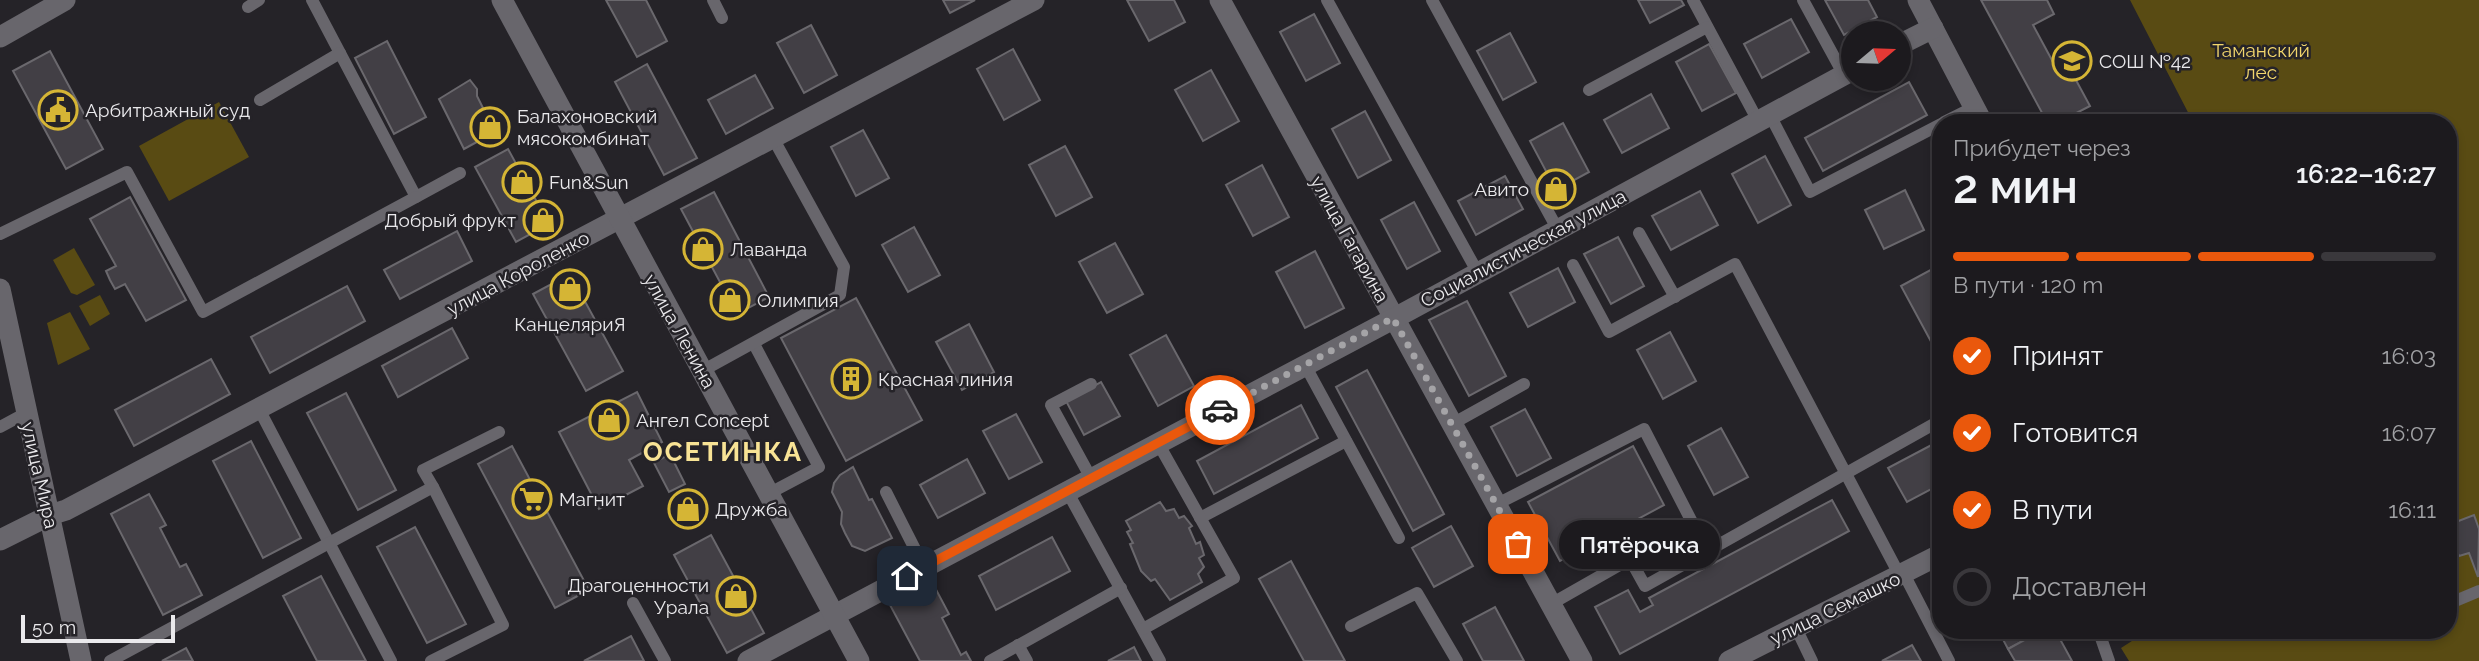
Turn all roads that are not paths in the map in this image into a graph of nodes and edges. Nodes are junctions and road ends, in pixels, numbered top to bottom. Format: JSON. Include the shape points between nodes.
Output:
{"nodes":[{"id":1,"x":65,"y":0,"type":"edge"},
{"id":2,"x":312,"y":0,"type":"edge"},
{"id":3,"x":502,"y":0,"type":"edge"},
{"id":4,"x":713,"y":0,"type":"edge"},
{"id":5,"x":1034,"y":0,"type":"edge"},
{"id":6,"x":1220,"y":0,"type":"edge"},
{"id":7,"x":1327,"y":0,"type":"edge"},
{"id":8,"x":1433,"y":0,"type":"edge"},
{"id":9,"x":1693,"y":0,"type":"edge"},
{"id":10,"x":1803,"y":0,"type":"edge"},
{"id":11,"x":1918,"y":0,"type":"edge"},
{"id":12,"x":722,"y":18,"type":"dead end"},
{"id":13,"x":1707,"y":27,"type":"junction"},
{"id":14,"x":1933,"y":28,"type":"junction"},
{"id":15,"x":0,"y":37,"type":"edge"},
{"id":16,"x":1911,"y":39,"type":"edge"},
{"id":17,"x":340,"y":53,"type":"junction"},
{"id":18,"x":1841,"y":61,"type":"edge"},
{"id":19,"x":1841,"y":76,"type":"edge"},
{"id":20,"x":1589,"y":90,"type":"dead end"},
{"id":21,"x":260,"y":100,"type":"dead end"},
{"id":22,"x":1977,"y":114,"type":"edge"},
{"id":23,"x":1764,"y":118,"type":"junction"},
{"id":24,"x":1932,"y":128,"type":"edge"},
{"id":25,"x":773,"y":138,"type":"junction"},
{"id":26,"x":460,"y":173,"type":"dead end"},
{"id":27,"x":416,"y":197,"type":"junction"},
{"id":28,"x":620,"y":220,"type":"junction"},
{"id":29,"x":1558,"y":230,"type":"junction"},
{"id":30,"x":1639,"y":233,"type":"dead end"},
{"id":31,"x":0,"y":234,"type":"edge"},
{"id":32,"x":1573,"y":265,"type":"dead end"},
{"id":33,"x":1478,"y":273,"type":"junction"},
{"id":34,"x":0,"y":289,"type":"edge"},
{"id":35,"x":1675,"y":297,"type":"junction"},
{"id":36,"x":1393,"y":318,"type":"junction"},
{"id":37,"x":754,"y":344,"type":"junction"},
{"id":38,"x":1305,"y":365,"type":"junction"},
{"id":39,"x":702,"y":371,"type":"junction"},
{"id":40,"x":1091,"y":384,"type":"dead end"},
{"id":41,"x":1524,"y":384,"type":"dead end"},
{"id":42,"x":259,"y":409,"type":"junction"},
{"id":43,"x":26,"y":413,"type":"junction"},
{"id":44,"x":1452,"y":424,"type":"junction"},
{"id":45,"x":1932,"y":425,"type":"edge"},
{"id":46,"x":0,"y":428,"type":"edge"},
{"id":47,"x":499,"y":432,"type":"dead end"},
{"id":48,"x":1346,"y":441,"type":"junction"},
{"id":49,"x":1158,"y":443,"type":"junction"},
{"id":50,"x":1846,"y":472,"type":"junction"},
{"id":51,"x":1091,"y":478,"type":"junction"},
{"id":52,"x":433,"y":487,"type":"junction"},
{"id":53,"x":1067,"y":491,"type":"junction"},
{"id":54,"x":886,"y":492,"type":"dead end"},
{"id":55,"x":768,"y":494,"type":"junction"},
{"id":56,"x":1497,"y":504,"type":"junction"},
{"id":57,"x":50,"y":515,"type":"junction"},
{"id":58,"x":1200,"y":518,"type":"junction"},
{"id":59,"x":1399,"y":538,"type":"dead end"},
{"id":60,"x":0,"y":540,"type":"edge"},
{"id":61,"x":330,"y":542,"type":"junction"},
{"id":62,"x":1630,"y":559,"type":"junction"},
{"id":63,"x":1932,"y":560,"type":"edge"},
{"id":64,"x":925,"y":567,"type":"junction"},
{"id":65,"x":1902,"y":575,"type":"junction"},
{"id":66,"x":1121,"y":588,"type":"junction"},
{"id":67,"x":2479,"y":591,"type":"edge"},
{"id":68,"x":2457,"y":600,"type":"edge"},
{"id":69,"x":633,"y":603,"type":"dead end"},
{"id":70,"x":1551,"y":604,"type":"junction"},
{"id":71,"x":834,"y":614,"type":"junction"},
{"id":72,"x":1351,"y":626,"type":"dead end"},
{"id":73,"x":1796,"y":628,"type":"junction"},
{"id":74,"x":1143,"y":629,"type":"junction"},
{"id":75,"x":1932,"y":630,"type":"edge"},
{"id":76,"x":1937,"y":639,"type":"edge"},
{"id":77,"x":2101,"y":639,"type":"edge"},
{"id":78,"x":1018,"y":645,"type":"junction"},
{"id":79,"x":81,"y":661,"type":"edge"},
{"id":80,"x":110,"y":661,"type":"edge"},
{"id":81,"x":391,"y":661,"type":"edge"},
{"id":82,"x":431,"y":661,"type":"edge"},
{"id":83,"x":664,"y":661,"type":"edge"},
{"id":84,"x":748,"y":661,"type":"edge"},
{"id":85,"x":859,"y":661,"type":"edge"},
{"id":86,"x":990,"y":661,"type":"edge"},
{"id":87,"x":1027,"y":661,"type":"edge"},
{"id":88,"x":1160,"y":661,"type":"edge"},
{"id":89,"x":1457,"y":661,"type":"edge"},
{"id":90,"x":1582,"y":661,"type":"edge"},
{"id":91,"x":1728,"y":661,"type":"edge"},
{"id":92,"x":1812,"y":661,"type":"edge"},
{"id":93,"x":1949,"y":661,"type":"edge"},
{"id":94,"x":2109,"y":661,"type":"edge"}],
"edges":[{"from":1,"to":15,"type":"street"},
{"from":2,"to":17,"type":"lane"},
{"from":3,"to":28,"type":"street","name":"улица Ленина"},
{"from":4,"to":12,"type":"lane"},
{"from":5,"to":25,"type":"street","name":"улица Короленко"},
{"from":6,"to":36,"type":"street","name":"улица Гагарина"},
{"from":7,"to":33,"type":"lane"},
{"from":8,"to":29,"type":"lane"},
{"from":9,"to":13,"type":"lane"},
{"from":10,"to":18,"type":"lane"},
{"from":11,"to":14,"type":"street"},
{"from":13,"to":20,"type":"lane"},
{"from":13,"to":23,"type":"lane"},
{"from":14,"to":16,"type":"street"},
{"from":14,"to":22,"type":"street"},
{"from":17,"to":21,"type":"lane"},
{"from":17,"to":27,"type":"lane"},
{"from":19,"to":23,"type":"street","name":"Социалистическая улица"},
{"from":23,"to":24,"type":"lane","via":[[1810,192]]},
{"from":23,"to":29,"type":"street","name":"Социалистическая улица"},
{"from":25,"to":28,"type":"street","name":"улица Короленко"},
{"from":25,"to":37,"type":"lane","via":[[844,267],[840,295]]},
{"from":26,"to":27,"type":"lane"},
{"from":27,"to":31,"type":"lane","via":[[203,312],[127,172]]},
{"from":28,"to":39,"type":"street","name":"улица Ленина"},
{"from":28,"to":42,"type":"street","name":"улица Короленко"},
{"from":29,"to":33,"type":"street","name":"Социалистическая улица"},
{"from":30,"to":35,"type":"lane"},
{"from":32,"to":35,"type":"lane","via":[[1609,332]]},
{"from":33,"to":36,"type":"street","name":"Социалистическая улица"},
{"from":34,"to":43,"type":"street","name":"улица Мира"},
{"from":35,"to":50,"type":"lane","via":[[1735,264]]},
{"from":36,"to":38,"type":"street","name":"Социалистическая улица"},
{"from":36,"to":44,"type":"street","name":"улица Гагарина"},
{"from":37,"to":39,"type":"lane"},
{"from":37,"to":55,"type":"lane","via":[[819,467]]},
{"from":38,"to":48,"type":"lane"},
{"from":38,"to":49,"type":"street","name":"Социалистическая улица"},
{"from":39,"to":55,"type":"street","name":"улица Ленина"},
{"from":40,"to":51,"type":"lane","via":[[1052,405]]},
{"from":41,"to":44,"type":"lane"},
{"from":42,"to":57,"type":"street","name":"улица Короленко"},
{"from":42,"to":61,"type":"lane"},
{"from":43,"to":46,"type":"lane"},
{"from":43,"to":57,"type":"street","name":"улица Мира"},
{"from":44,"to":56,"type":"street","name":"улица Гагарина"},
{"from":45,"to":50,"type":"lane"},
{"from":47,"to":52,"type":"lane","via":[[423,470]]},
{"from":48,"to":58,"type":"lane"},
{"from":48,"to":59,"type":"lane"},
{"from":49,"to":51,"type":"street","name":"Социалистическая улица"},
{"from":49,"to":58,"type":"lane"},
{"from":50,"to":62,"type":"lane","via":[[1645,586]]},
{"from":50,"to":65,"type":"lane"},
{"from":51,"to":53,"type":"street","name":"Социалистическая улица"},
{"from":52,"to":61,"type":"lane"},
{"from":52,"to":82,"type":"lane","via":[[503,625]]},
{"from":53,"to":64,"type":"street","name":"Социалистическая улица"},
{"from":53,"to":66,"type":"lane"},
{"from":54,"to":64,"type":"lane"},
{"from":55,"to":71,"type":"street","name":"улица Ленина"},
{"from":56,"to":62,"type":"lane","via":[[1644,429],[1693,524]]},
{"from":56,"to":70,"type":"street","name":"улица Гагарина"},
{"from":57,"to":60,"type":"street","name":"улица Короленко"},
{"from":57,"to":79,"type":"street","name":"улица Мира"},
{"from":58,"to":74,"type":"lane","via":[[1234,578]]},
{"from":61,"to":80,"type":"lane"},
{"from":61,"to":81,"type":"lane"},
{"from":62,"to":70,"type":"lane"},
{"from":63,"to":65,"type":"street","name":"улица Семашко"},
{"from":64,"to":71,"type":"street","name":"Социалистическая улица"},
{"from":65,"to":73,"type":"street","name":"улица Семашко"},
{"from":65,"to":75,"type":"lane"},
{"from":66,"to":74,"type":"lane"},
{"from":66,"to":78,"type":"lane"},
{"from":67,"to":68,"type":"lane"},
{"from":69,"to":83,"type":"lane"},
{"from":70,"to":90,"type":"street","name":"улица Гагарина"},
{"from":71,"to":84,"type":"street","name":"Социалистическая улица"},
{"from":71,"to":85,"type":"street","name":"улица Ленина"},
{"from":72,"to":89,"type":"lane","via":[[1417,593]]},
{"from":73,"to":91,"type":"street","name":"улица Семашко"},
{"from":73,"to":92,"type":"lane"},
{"from":74,"to":88,"type":"lane"},
{"from":76,"to":93,"type":"lane"},
{"from":77,"to":94,"type":"lane"},
{"from":78,"to":86,"type":"lane"},
{"from":78,"to":87,"type":"lane"}]}
